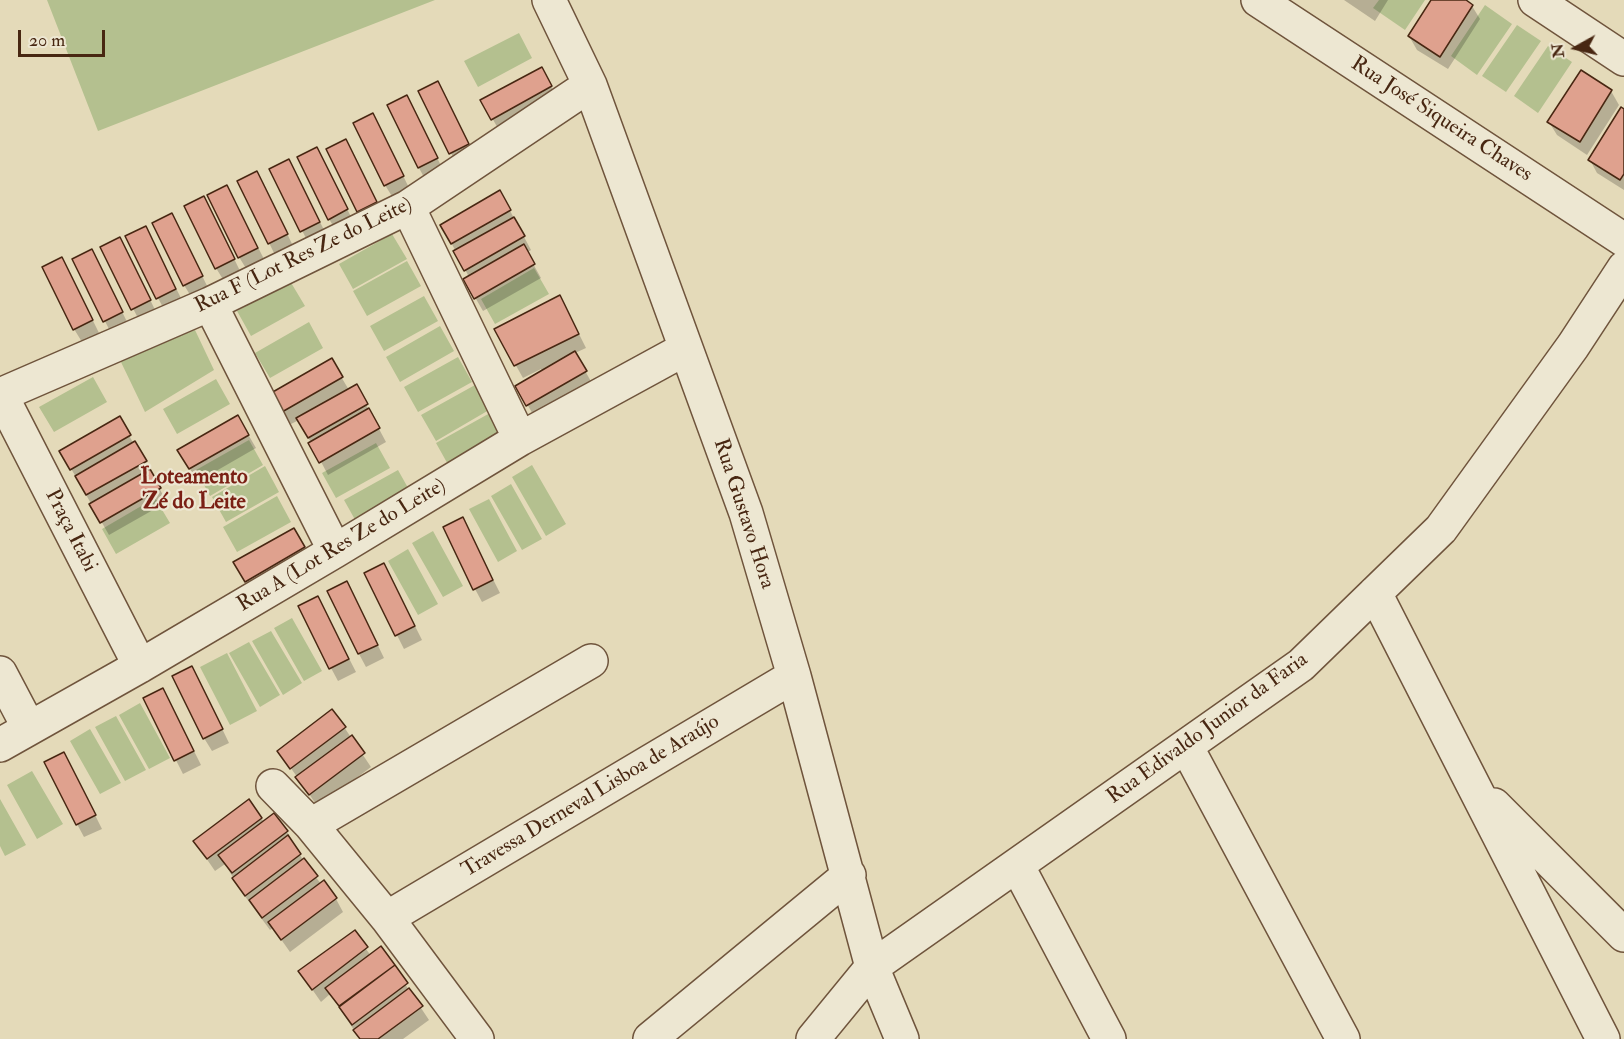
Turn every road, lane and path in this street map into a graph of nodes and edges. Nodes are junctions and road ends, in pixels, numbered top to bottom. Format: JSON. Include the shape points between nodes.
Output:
{"nodes":[{"id":1,"x":549,"y":0,"type":"edge"},
{"id":2,"x":1258,"y":0,"type":"edge"},
{"id":3,"x":1535,"y":0,"type":"edge"},
{"id":4,"x":1624,"y":59,"type":"edge"},
{"id":5,"x":590,"y":85,"type":"junction"},
{"id":6,"x":408,"y":207,"type":"junction"},
{"id":7,"x":1624,"y":240,"type":"edge"},
{"id":8,"x":1624,"y":268,"type":"edge"},
{"id":9,"x":210,"y":304,"type":"junction"},
{"id":10,"x":685,"y":349,"type":"junction"},
{"id":11,"x":0,"y":395,"type":"edge"},
{"id":12,"x":520,"y":439,"type":"junction"},
{"id":13,"x":335,"y":551,"type":"junction"},
{"id":14,"x":1375,"y":592,"type":"junction"},
{"id":15,"x":591,"y":661,"type":"dead end"},
{"id":16,"x":140,"y":666,"type":"junction"},
{"id":17,"x":0,"y":673,"type":"edge"},
{"id":18,"x":794,"y":676,"type":"junction"},
{"id":19,"x":29,"y":728,"type":"junction"},
{"id":20,"x":0,"y":745,"type":"edge"},
{"id":21,"x":1186,"y":746,"type":"junction"},
{"id":22,"x":1473,"y":783,"type":"junction"},
{"id":23,"x":273,"y":786,"type":"dead end"},
{"id":24,"x":310,"y":825,"type":"junction"},
{"id":25,"x":1017,"y":865,"type":"junction"},
{"id":26,"x":849,"y":875,"type":"junction"},
{"id":27,"x":387,"y":918,"type":"junction"},
{"id":28,"x":1624,"y":935,"type":"edge"},
{"id":29,"x":873,"y":967,"type":"junction"},
{"id":30,"x":477,"y":1039,"type":"edge"},
{"id":31,"x":650,"y":1039,"type":"edge"},
{"id":32,"x":813,"y":1039,"type":"edge"},
{"id":33,"x":902,"y":1039,"type":"edge"},
{"id":34,"x":1109,"y":1039,"type":"edge"},
{"id":35,"x":1343,"y":1039,"type":"edge"},
{"id":36,"x":1602,"y":1039,"type":"edge"}],
"edges":[{"from":1,"to":5,"type":"street","name":"Rua Gustavo Hora"},
{"from":2,"to":7,"type":"street","name":"Rua José Siqueira Chaves"},
{"from":3,"to":4,"type":"street"},
{"from":5,"to":6,"type":"street","name":"Rua F (Lot Res Ze do Leite)"},
{"from":5,"to":10,"type":"street","name":"Rua Gustavo Hora"},
{"from":6,"to":9,"type":"street","name":"Rua F (Lot Res Ze do Leite)"},
{"from":6,"to":12,"type":"street"},
{"from":8,"to":14,"type":"street","name":"Rua Edivaldo Junior da Faria","via":[[1573,346],[1441,529]]},
{"from":9,"to":11,"type":"street","name":"Rua F (Lot Res Ze do Leite)"},
{"from":9,"to":13,"type":"street"},
{"from":10,"to":12,"type":"street","name":"Rua A (Lot Res Ze do Leite)"},
{"from":10,"to":18,"type":"street","name":"Rua Gustavo Hora","via":[[746,513]]},
{"from":11,"to":16,"type":"street","name":"Praça Itabi"},
{"from":12,"to":13,"type":"street","name":"Rua A (Lot Res Ze do Leite)"},
{"from":13,"to":16,"type":"street","name":"Rua A (Lot Res Ze do Leite)"},
{"from":14,"to":21,"type":"street","name":"Rua Edivaldo Junior da Faria","via":[[1301,665]]},
{"from":14,"to":22,"type":"street"},
{"from":15,"to":24,"type":"street"},
{"from":16,"to":19,"type":"street","name":"Rua A (Lot Res Ze do Leite)"},
{"from":17,"to":19,"type":"street"},
{"from":18,"to":26,"type":"street","name":"Rua Gustavo Hora"},
{"from":18,"to":27,"type":"street","name":"Travessa Derneval Lisboa de Araújo"},
{"from":19,"to":20,"type":"street","name":"Rua A (Lot Res Ze do Leite)"},
{"from":21,"to":25,"type":"street","name":"Rua Edivaldo Junior da Faria"},
{"from":21,"to":35,"type":"street"},
{"from":22,"to":28,"type":"street"},
{"from":22,"to":36,"type":"street"},
{"from":23,"to":24,"type":"street"},
{"from":24,"to":27,"type":"street"},
{"from":25,"to":29,"type":"street","name":"Rua Edivaldo Junior da Faria"},
{"from":25,"to":34,"type":"street"},
{"from":26,"to":29,"type":"street","name":"Rua Gustavo Hora"},
{"from":26,"to":31,"type":"street"},
{"from":27,"to":30,"type":"street"},
{"from":29,"to":32,"type":"street","name":"Rua Edivaldo Junior da Faria"},
{"from":29,"to":33,"type":"street","name":"Rua Gustavo Hora"}]}
